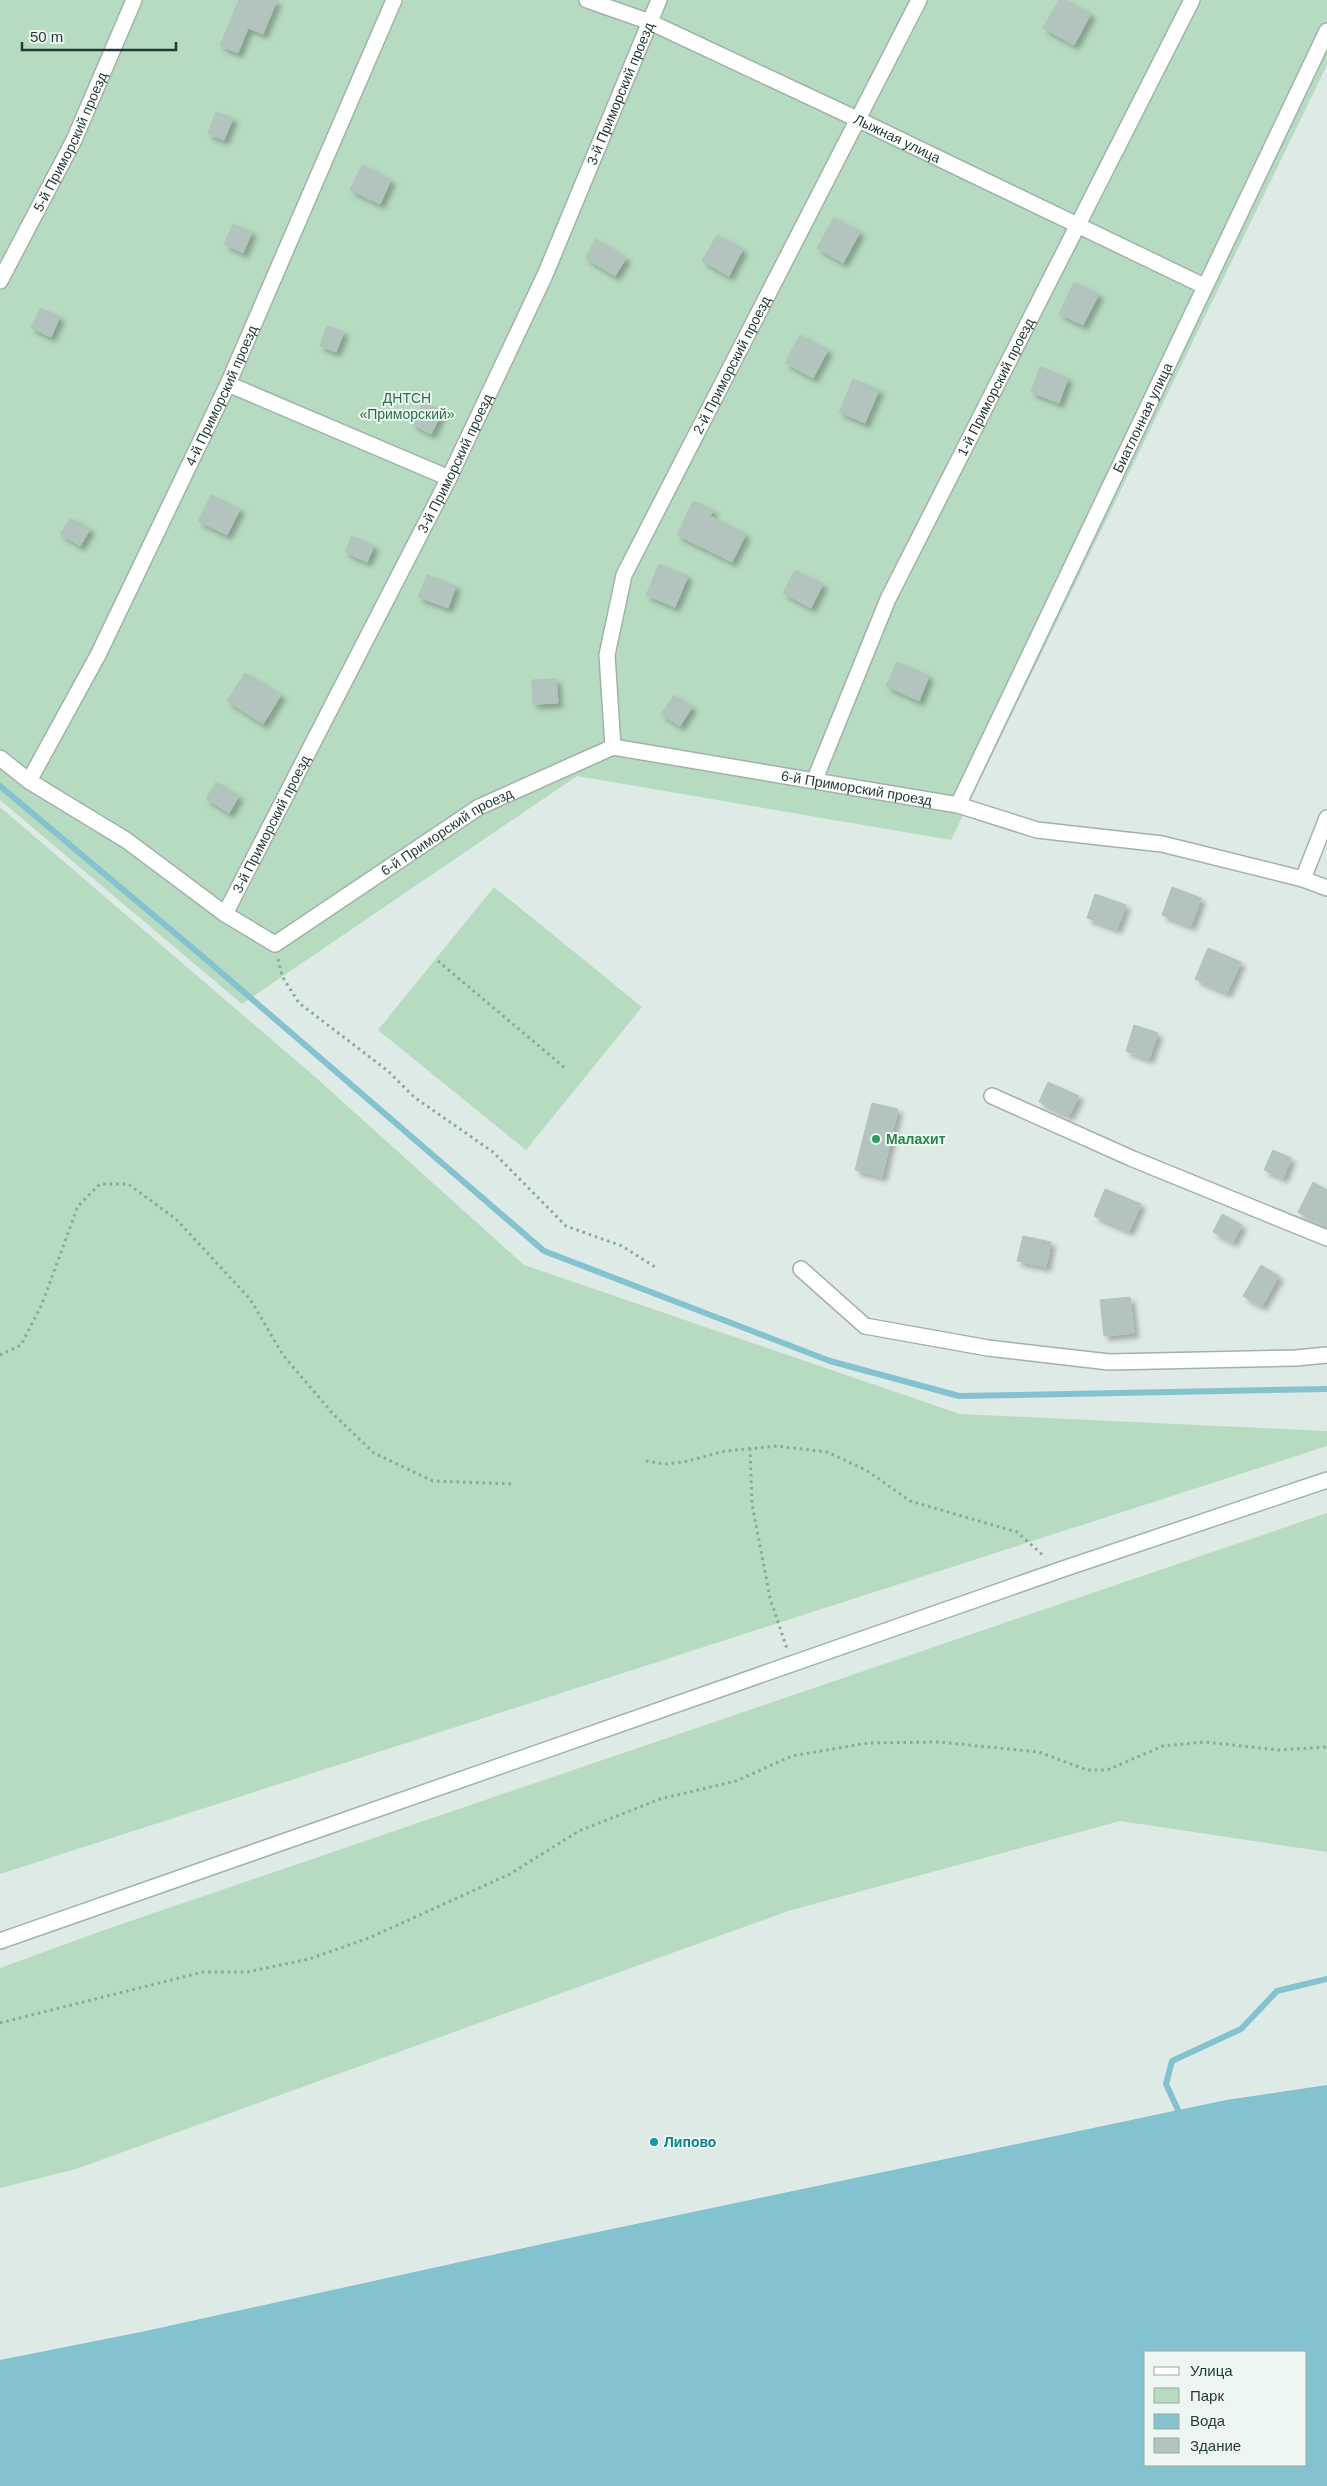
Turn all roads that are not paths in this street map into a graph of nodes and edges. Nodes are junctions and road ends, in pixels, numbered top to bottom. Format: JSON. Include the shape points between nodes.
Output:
{"nodes":[{"id":1,"x":134,"y":0,"type":"edge"},
{"id":2,"x":394,"y":0,"type":"edge"},
{"id":3,"x":587,"y":0,"type":"edge"},
{"id":4,"x":659,"y":0,"type":"edge"},
{"id":5,"x":919,"y":0,"type":"edge"},
{"id":6,"x":1192,"y":0,"type":"edge"},
{"id":7,"x":650,"y":22,"type":"junction"},
{"id":8,"x":1327,"y":31,"type":"edge"},
{"id":9,"x":857,"y":118,"type":"junction"},
{"id":10,"x":1077,"y":226,"type":"junction"},
{"id":11,"x":0,"y":281,"type":"edge"},
{"id":12,"x":1204,"y":286,"type":"junction"},
{"id":13,"x":228,"y":384,"type":"junction"},
{"id":14,"x":449,"y":478,"type":"junction"},
{"id":15,"x":613,"y":747,"type":"junction"},
{"id":16,"x":0,"y":758,"type":"edge"},
{"id":17,"x":815,"y":779,"type":"junction"},
{"id":18,"x":29,"y":781,"type":"junction"},
{"id":19,"x":958,"y":805,"type":"junction"},
{"id":20,"x":1327,"y":818,"type":"edge"},
{"id":21,"x":1303,"y":879,"type":"junction"},
{"id":22,"x":1327,"y":888,"type":"edge"},
{"id":23,"x":225,"y":914,"type":"junction"},
{"id":24,"x":992,"y":1096,"type":"dead end"},
{"id":25,"x":1327,"y":1238,"type":"edge"},
{"id":26,"x":802,"y":1269,"type":"dead end"},
{"id":27,"x":1327,"y":1355,"type":"edge"},
{"id":28,"x":1327,"y":1480,"type":"edge"},
{"id":29,"x":0,"y":1940,"type":"edge"}],
"edges":[{"from":1,"to":11,"type":"street","name":"5-й Приморский проезд","via":[[74,140]]},
{"from":2,"to":13,"type":"street","name":"4-й Приморский проезд"},
{"from":3,"to":7,"type":"street","name":"Лыжная улица"},
{"from":4,"to":7,"type":"street","name":"3-й Приморский проезд"},
{"from":5,"to":9,"type":"street","name":"2-й Приморский проезд"},
{"from":6,"to":10,"type":"street","name":"1-й Приморский проезд"},
{"from":7,"to":9,"type":"street","name":"Лыжная улица"},
{"from":7,"to":14,"type":"street","name":"3-й Приморский проезд","via":[[545,275]]},
{"from":8,"to":12,"type":"street","name":"Биатлонная улица"},
{"from":9,"to":10,"type":"street","name":"Лыжная улица"},
{"from":9,"to":15,"type":"street","name":"2-й Приморский проезд","via":[[624,575],[607,655]]},
{"from":10,"to":12,"type":"street","name":"Лыжная улица"},
{"from":10,"to":17,"type":"street","name":"1-й Приморский проезд","via":[[888,599]]},
{"from":12,"to":19,"type":"street","name":"Биатлонная улица"},
{"from":13,"to":14,"type":"street"},
{"from":13,"to":18,"type":"street","name":"4-й Приморский проезд","via":[[98,655]]},
{"from":14,"to":23,"type":"street","name":"3-й Приморский проезд"},
{"from":15,"to":17,"type":"street","name":"6-й Приморский проезд"},
{"from":15,"to":23,"type":"street","name":"6-й Приморский проезд","via":[[479,807],[275,944]]},
{"from":16,"to":18,"type":"street"},
{"from":17,"to":19,"type":"street","name":"6-й Приморский проезд"},
{"from":18,"to":23,"type":"street","via":[[126,840]]},
{"from":19,"to":21,"type":"street","name":"6-й Приморский проезд","via":[[1037,830],[1162,844]]},
{"from":20,"to":21,"type":"street"},
{"from":21,"to":22,"type":"street","name":"6-й Приморский проезд"},
{"from":24,"to":25,"type":"street","via":[[1134,1159]]},
{"from":26,"to":27,"type":"street","via":[[865,1326],[988,1348],[1109,1362]]},
{"from":28,"to":29,"type":"street"}]}
